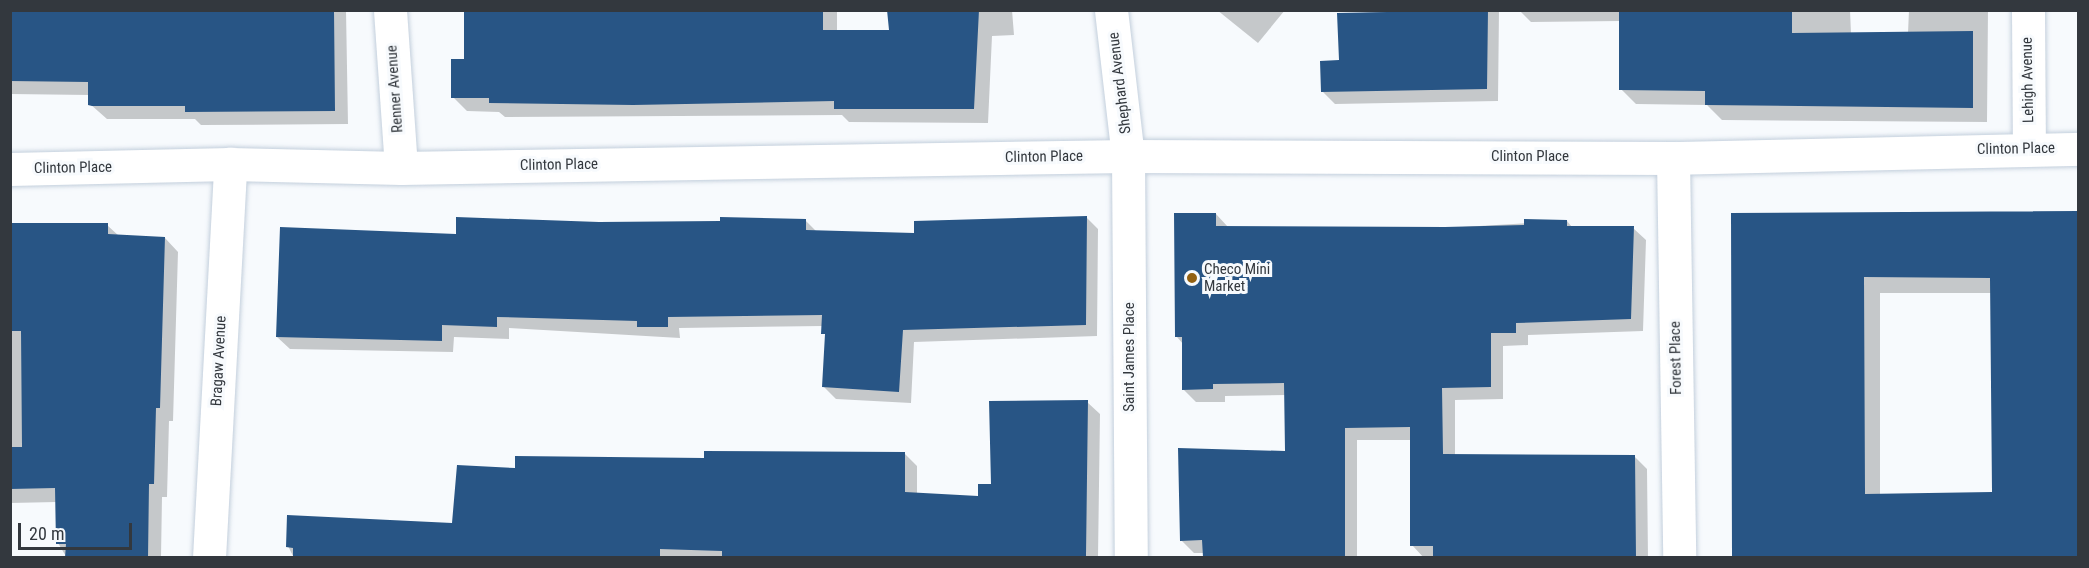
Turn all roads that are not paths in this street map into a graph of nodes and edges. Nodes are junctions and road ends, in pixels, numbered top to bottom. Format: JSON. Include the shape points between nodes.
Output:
{"nodes":[{"id":1,"x":390,"y":10,"type":"edge"},
{"id":2,"x":1111,"y":10,"type":"edge"},
{"id":3,"x":2028,"y":10,"type":"edge"},
{"id":4,"x":2029,"y":148,"type":"junction"},
{"id":5,"x":2079,"y":149,"type":"edge"},
{"id":6,"x":1128,"y":156,"type":"junction"},
{"id":7,"x":1673,"y":158,"type":"junction"},
{"id":8,"x":230,"y":164,"type":"junction"},
{"id":9,"x":401,"y":168,"type":"junction"},
{"id":10,"x":10,"y":169,"type":"edge"},
{"id":11,"x":210,"y":558,"type":"edge"},
{"id":12,"x":1131,"y":558,"type":"edge"},
{"id":13,"x":1679,"y":558,"type":"edge"}],
"edges":[{"from":1,"to":9,"type":"street","name":"Renner Avenue"},
{"from":2,"to":6,"type":"street","name":"Shephard Avenue"},
{"from":3,"to":4,"type":"street","name":"Lehigh Avenue"},
{"from":4,"to":5,"type":"street","name":"Clinton Place"},
{"from":4,"to":7,"type":"street","name":"Clinton Place"},
{"from":6,"to":7,"type":"street","name":"Clinton Place"},
{"from":6,"to":9,"type":"street","name":"Clinton Place"},
{"from":6,"to":12,"type":"street","name":"Saint James Place"},
{"from":7,"to":13,"type":"street","name":"Forest Place"},
{"from":8,"to":9,"type":"street","name":"Clinton Place"},
{"from":8,"to":10,"type":"street","name":"Clinton Place"},
{"from":8,"to":11,"type":"street","name":"Bragaw Avenue"}]}
